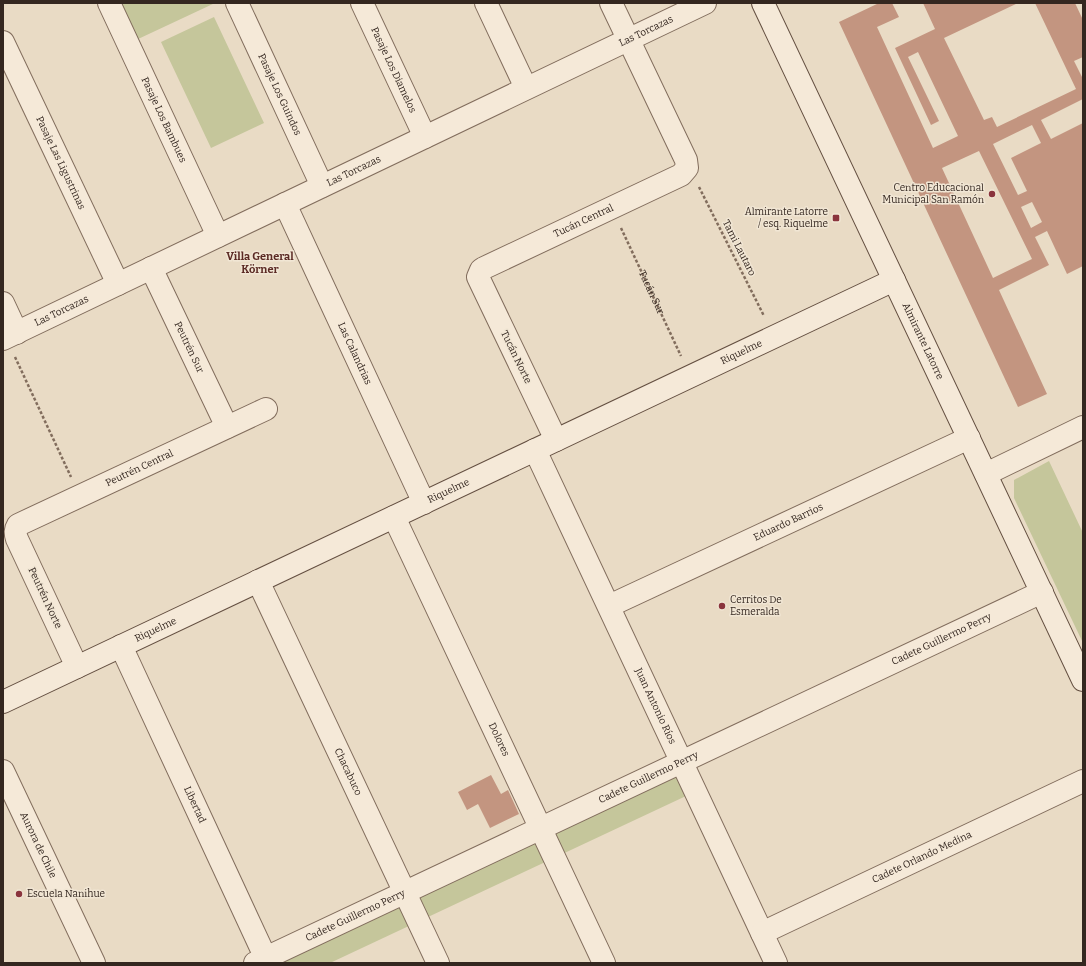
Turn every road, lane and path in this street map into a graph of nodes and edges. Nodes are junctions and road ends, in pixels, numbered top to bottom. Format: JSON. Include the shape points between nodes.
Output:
{"nodes":[{"id":1,"x":109,"y":3,"type":"edge"},
{"id":2,"x":237,"y":3,"type":"edge"},
{"id":3,"x":362,"y":3,"type":"edge"},
{"id":4,"x":486,"y":3,"type":"edge"},
{"id":5,"x":611,"y":3,"type":"edge"},
{"id":6,"x":705,"y":3,"type":"edge"},
{"id":7,"x":763,"y":3,"type":"edge"},
{"id":8,"x":628,"y":40,"type":"junction"},
{"id":9,"x":3,"y":42,"type":"edge"},
{"id":10,"x":526,"y":88,"type":"junction"},
{"id":11,"x":424,"y":137,"type":"junction"},
{"id":12,"x":687,"y":168,"type":"junction"},
{"id":13,"x":322,"y":186,"type":"junction"},
{"id":14,"x":285,"y":204,"type":"junction"},
{"id":15,"x":611,"y":208,"type":"junction"},
{"id":16,"x":218,"y":236,"type":"junction"},
{"id":17,"x":151,"y":268,"type":"junction"},
{"id":18,"x":479,"y":274,"type":"joint"},
{"id":19,"x":894,"y":280,"type":"junction"},
{"id":20,"x":118,"y":284,"type":"junction"},
{"id":21,"x":3,"y":303,"type":"edge"},
{"id":22,"x":9,"y":336,"type":"edge"},
{"id":23,"x":774,"y":337,"type":"junction"},
{"id":24,"x":691,"y":376,"type":"junction"},
{"id":25,"x":266,"y":409,"type":"dead end"},
{"id":26,"x":227,"y":427,"type":"junction"},
{"id":27,"x":1083,"y":427,"type":"edge"},
{"id":28,"x":969,"y":438,"type":"junction"},
{"id":29,"x":556,"y":440,"type":"junction"},
{"id":30,"x":535,"y":450,"type":"junction"},
{"id":31,"x":986,"y":474,"type":"junction"},
{"id":32,"x":80,"y":495,"type":"junction"},
{"id":33,"x":424,"y":503,"type":"junction"},
{"id":34,"x":394,"y":517,"type":"junction"},
{"id":35,"x":16,"y":529,"type":"joint"},
{"id":36,"x":258,"y":581,"type":"junction"},
{"id":37,"x":1042,"y":592,"type":"junction"},
{"id":38,"x":609,"y":606,"type":"junction"},
{"id":39,"x":121,"y":646,"type":"junction"},
{"id":40,"x":76,"y":667,"type":"junction"},
{"id":41,"x":1083,"y":680,"type":"edge"},
{"id":42,"x":3,"y":702,"type":"edge"},
{"id":43,"x":682,"y":762,"type":"junction"},
{"id":44,"x":3,"y":771,"type":"edge"},
{"id":45,"x":1083,"y":781,"type":"edge"},
{"id":46,"x":541,"y":828,"type":"junction"},
{"id":47,"x":404,"y":892,"type":"junction"},
{"id":48,"x":762,"y":933,"type":"junction"},
{"id":49,"x":263,"y":961,"type":"edge"},
{"id":50,"x":94,"y":963,"type":"edge"},
{"id":51,"x":438,"y":963,"type":"edge"},
{"id":52,"x":604,"y":963,"type":"edge"},
{"id":53,"x":776,"y":963,"type":"edge"}],
"edges":[{"from":1,"to":16,"type":"street","name":"Pasaje Los Bambues"},
{"from":2,"to":13,"type":"street","name":"Pasaje Los Guindos"},
{"from":3,"to":11,"type":"street","name":"Pasaje Los Diamelos"},
{"from":4,"to":10,"type":"street"},
{"from":5,"to":8,"type":"street"},
{"from":6,"to":8,"type":"street","name":"Las Torcazas"},
{"from":7,"to":19,"type":"street","name":"Almirante Latorre"},
{"from":8,"to":10,"type":"street","name":"Las Torcazas"},
{"from":8,"to":12,"type":"street","via":[[686,160]]},
{"from":9,"to":20,"type":"street","name":"Pasaje Las Ligustrinas"},
{"from":10,"to":11,"type":"street","name":"Las Torcazas"},
{"from":11,"to":13,"type":"street","name":"Las Torcazas"},
{"from":12,"to":15,"type":"street","name":"Tucán Central","via":[[681,175]]},
{"from":12,"to":23,"type":"path","name":"Tami Lautaro","via":[[695,178]]},
{"from":13,"to":14,"type":"street","name":"Las Torcazas"},
{"from":14,"to":16,"type":"street","name":"Las Torcazas"},
{"from":14,"to":33,"type":"street","name":"Las Calandrias"},
{"from":15,"to":18,"type":"street","name":"Tucán Central","via":[[484,268]]},
{"from":15,"to":24,"type":"path","name":"Tucán Sur"},
{"from":16,"to":17,"type":"street","name":"Las Torcazas"},
{"from":17,"to":20,"type":"street","name":"Las Torcazas"},
{"from":17,"to":26,"type":"street","name":"Peutrén Sur"},
{"from":18,"to":29,"type":"street","name":"Tucán Norte","via":[[479,280]]},
{"from":19,"to":23,"type":"street","name":"Riquelme"},
{"from":19,"to":28,"type":"street","name":"Almirante Latorre"},
{"from":20,"to":22,"type":"street","name":"Las Torcazas"},
{"from":21,"to":22,"type":"street"},
{"from":22,"to":32,"type":"path"},
{"from":23,"to":24,"type":"street","name":"Riquelme"},
{"from":24,"to":29,"type":"street","name":"Riquelme"},
{"from":25,"to":26,"type":"street","name":"Peutrén Central"},
{"from":26,"to":32,"type":"street","name":"Peutrén Central"},
{"from":27,"to":31,"type":"street"},
{"from":28,"to":31,"type":"street","name":"Almirante Latorre"},
{"from":28,"to":38,"type":"street","name":"Eduardo Barrios"},
{"from":29,"to":30,"type":"street","name":"Riquelme"},
{"from":30,"to":33,"type":"street","name":"Riquelme"},
{"from":30,"to":38,"type":"street","name":"Juan Antonio Ríos"},
{"from":31,"to":37,"type":"street","name":"Almirante Latorre"},
{"from":32,"to":35,"type":"street","name":"Peutrén Central","via":[[23,522]]},
{"from":33,"to":34,"type":"street","name":"Riquelme"},
{"from":34,"to":36,"type":"street","name":"Riquelme"},
{"from":34,"to":46,"type":"street","name":"Dolores"},
{"from":35,"to":40,"type":"street","name":"Peutrén Norte","via":[[15,535]]},
{"from":36,"to":39,"type":"street","name":"Riquelme"},
{"from":36,"to":47,"type":"street","name":"Chacabuco"},
{"from":37,"to":41,"type":"street","name":"Almirante Latorre"},
{"from":37,"to":43,"type":"street","name":"Cadete Guillermo Perry"},
{"from":38,"to":43,"type":"street","name":"Juan Antonio Ríos"},
{"from":39,"to":40,"type":"street","name":"Riquelme"},
{"from":39,"to":49,"type":"street","name":"Libertad"},
{"from":40,"to":42,"type":"street","name":"Riquelme"},
{"from":43,"to":46,"type":"street","name":"Cadete Guillermo Perry"},
{"from":43,"to":48,"type":"street","name":"Juan Antonio Ríos"},
{"from":44,"to":50,"type":"street","name":"Aurora de Chile"},
{"from":45,"to":48,"type":"street","name":"Cadete Orlando Medina"},
{"from":46,"to":47,"type":"street","name":"Cadete Guillermo Perry"},
{"from":46,"to":52,"type":"street","name":"Dolores"},
{"from":47,"to":49,"type":"street","name":"Cadete Guillermo Perry"},
{"from":47,"to":51,"type":"street","name":"Chacabuco"},
{"from":48,"to":53,"type":"street","name":"Juan Antonio Ríos"}]}
